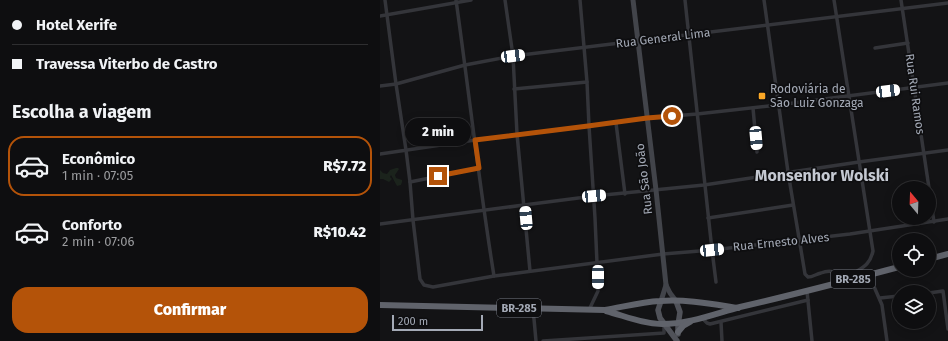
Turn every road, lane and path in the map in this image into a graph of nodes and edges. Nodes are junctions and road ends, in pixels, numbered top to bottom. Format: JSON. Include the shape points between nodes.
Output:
{"nodes":[{"id":1,"x":385,"y":0,"type":"edge"},
{"id":2,"x":471,"y":0,"type":"edge"},
{"id":3,"x":505,"y":0,"type":"edge"},
{"id":4,"x":580,"y":0,"type":"edge"},
{"id":5,"x":633,"y":0,"type":"edge"},
{"id":6,"x":685,"y":0,"type":"edge"},
{"id":7,"x":764,"y":0,"type":"edge"},
{"id":8,"x":834,"y":0,"type":"edge"},
{"id":9,"x":901,"y":0,"type":"edge"},
{"id":10,"x":456,"y":1,"type":"edge"},
{"id":11,"x":948,"y":3,"type":"edge"},
{"id":12,"x":903,"y":9,"type":"junction"},
{"id":13,"x":387,"y":15,"type":"junction"},
{"id":14,"x":380,"y":16,"type":"edge"},
{"id":15,"x":837,"y":17,"type":"junction"},
{"id":16,"x":767,"y":25,"type":"junction"},
{"id":17,"x":688,"y":34,"type":"junction"},
{"id":18,"x":638,"y":40,"type":"junction"},
{"id":19,"x":908,"y":43,"type":"junction"},
{"id":20,"x":585,"y":47,"type":"junction"},
{"id":21,"x":875,"y":48,"type":"dead end"},
{"id":22,"x":513,"y":56,"type":"junction"},
{"id":23,"x":464,"y":65,"type":"junction"},
{"id":24,"x":587,"y":82,"type":"junction"},
{"id":25,"x":948,"y":83,"type":"edge"},
{"id":26,"x":396,"y":84,"type":"junction"},
{"id":27,"x":380,"y":86,"type":"edge"},
{"id":28,"x":914,"y":87,"type":"junction"},
{"id":29,"x":514,"y":89,"type":"junction"},
{"id":30,"x":849,"y":96,"type":"junction"},
{"id":31,"x":778,"y":105,"type":"junction"},
{"id":32,"x":753,"y":108,"type":"junction"},
{"id":33,"x":696,"y":114,"type":"junction"},
{"id":34,"x":647,"y":118,"type":"junction"},
{"id":35,"x":616,"y":122,"type":"junction"},
{"id":36,"x":588,"y":126,"type":"junction"},
{"id":37,"x":517,"y":134,"type":"junction"},
{"id":38,"x":475,"y":140,"type":"junction"},
{"id":39,"x":406,"y":150,"type":"junction"},
{"id":40,"x":948,"y":150,"type":"edge"},
{"id":41,"x":757,"y":152,"type":"dead end"},
{"id":42,"x":380,"y":154,"type":"edge"},
{"id":43,"x":924,"y":154,"type":"junction"},
{"id":44,"x":859,"y":162,"type":"junction"},
{"id":45,"x":479,"y":168,"type":"junction"},
{"id":46,"x":788,"y":172,"type":"junction"},
{"id":47,"x":928,"y":181,"type":"edge"},
{"id":48,"x":410,"y":182,"type":"junction"},
{"id":49,"x":704,"y":185,"type":"junction"},
{"id":50,"x":656,"y":190,"type":"junction"},
{"id":51,"x":625,"y":194,"type":"junction"},
{"id":52,"x":594,"y":196,"type":"junction"},
{"id":53,"x":524,"y":205,"type":"junction"},
{"id":54,"x":793,"y":205,"type":"junction"},
{"id":55,"x":483,"y":210,"type":"junction"},
{"id":56,"x":708,"y":218,"type":"junction"},
{"id":57,"x":413,"y":220,"type":"junction"},
{"id":58,"x":948,"y":220,"type":"edge"},
{"id":59,"x":936,"y":222,"type":"edge"},
{"id":60,"x":380,"y":224,"type":"edge"},
{"id":61,"x":915,"y":225,"type":"edge"},
{"id":62,"x":870,"y":232,"type":"junction"},
{"id":63,"x":798,"y":241,"type":"junction"},
{"id":64,"x":712,"y":250,"type":"junction"},
{"id":65,"x":663,"y":254,"type":"junction"},
{"id":66,"x":948,"y":254,"type":"edge"},
{"id":67,"x":936,"y":257,"type":"edge"},
{"id":68,"x":597,"y":263,"type":"junction"},
{"id":69,"x":892,"y":269,"type":"edge"},
{"id":70,"x":530,"y":271,"type":"junction"},
{"id":71,"x":869,"y":275,"type":"junction"},
{"id":72,"x":494,"y":276,"type":"junction"},
{"id":73,"x":848,"y":279,"type":"junction"},
{"id":74,"x":716,"y":282,"type":"dead end"},
{"id":75,"x":666,"y":285,"type":"junction"},
{"id":76,"x":807,"y":291,"type":"junction"},
{"id":77,"x":936,"y":292,"type":"edge"},
{"id":78,"x":892,"y":297,"type":"edge"},
{"id":79,"x":880,"y":298,"type":"junction"},
{"id":80,"x":808,"y":300,"type":"junction"},
{"id":81,"x":661,"y":301,"type":"junction"},
{"id":82,"x":676,"y":301,"type":"junction"},
{"id":83,"x":380,"y":305,"type":"edge"},
{"id":84,"x":738,"y":308,"type":"junction"},
{"id":85,"x":532,"y":309,"type":"junction"},
{"id":86,"x":589,"y":310,"type":"junction"},
{"id":87,"x":605,"y":310,"type":"junction"},
{"id":88,"x":702,"y":318,"type":"junction"},
{"id":89,"x":692,"y":321,"type":"junction"},
{"id":90,"x":678,"y":322,"type":"junction"},
{"id":91,"x":720,"y":322,"type":"junction"},
{"id":92,"x":664,"y":324,"type":"junction"},
{"id":93,"x":948,"y":329,"type":"edge"},
{"id":94,"x":678,"y":332,"type":"junction"},
{"id":95,"x":536,"y":341,"type":"edge"},
{"id":96,"x":543,"y":341,"type":"edge"},
{"id":97,"x":678,"y":341,"type":"edge"},
{"id":98,"x":722,"y":341,"type":"edge"},
{"id":99,"x":812,"y":341,"type":"edge"},
{"id":100,"x":887,"y":341,"type":"edge"}],
"edges":[{"from":1,"to":13,"type":"street"},
{"from":2,"to":10,"type":"street"},
{"from":3,"to":22,"type":"street"},
{"from":4,"to":20,"type":"street"},
{"from":5,"to":18,"type":"main road","name":"Rua São João"},
{"from":6,"to":17,"type":"street"},
{"from":7,"to":16,"type":"street"},
{"from":8,"to":15,"type":"street"},
{"from":9,"to":12,"type":"street","name":"Rua Rui Ramos"},
{"from":10,"to":13,"type":"street"},
{"from":10,"to":23,"type":"street"},
{"from":11,"to":12,"type":"street","name":"Rua General Lima"},
{"from":12,"to":15,"type":"street","name":"Rua General Lima"},
{"from":12,"to":19,"type":"street","name":"Rua Rui Ramos"},
{"from":13,"to":14,"type":"street"},
{"from":13,"to":26,"type":"street"},
{"from":15,"to":16,"type":"street","name":"Rua General Lima"},
{"from":15,"to":30,"type":"street"},
{"from":16,"to":17,"type":"street","name":"Rua General Lima"},
{"from":16,"to":31,"type":"street"},
{"from":17,"to":18,"type":"street","name":"Rua General Lima"},
{"from":17,"to":33,"type":"street"},
{"from":18,"to":20,"type":"street","name":"Rua General Lima"},
{"from":18,"to":34,"type":"main road","name":"Rua São João"},
{"from":19,"to":21,"type":"street"},
{"from":19,"to":28,"type":"street","name":"Rua Rui Ramos"},
{"from":20,"to":22,"type":"street","name":"Rua General Lima"},
{"from":20,"to":24,"type":"street"},
{"from":22,"to":23,"type":"street","name":"Rua General Lima"},
{"from":22,"to":29,"type":"street"},
{"from":23,"to":26,"type":"street","name":"Rua General Lima"},
{"from":23,"to":38,"type":"street"},
{"from":24,"to":29,"type":"street"},
{"from":24,"to":36,"type":"street"},
{"from":25,"to":28,"type":"street"},
{"from":26,"to":27,"type":"street","name":"Rua General Lima"},
{"from":26,"to":39,"type":"street"},
{"from":28,"to":30,"type":"street"},
{"from":28,"to":43,"type":"street","name":"Rua Rui Ramos"},
{"from":29,"to":37,"type":"street"},
{"from":30,"to":31,"type":"street"},
{"from":30,"to":44,"type":"street"},
{"from":31,"to":32,"type":"street"},
{"from":31,"to":46,"type":"street"},
{"from":32,"to":33,"type":"street"},
{"from":32,"to":41,"type":"street"},
{"from":33,"to":34,"type":"street"},
{"from":33,"to":49,"type":"street"},
{"from":34,"to":35,"type":"street"},
{"from":34,"to":50,"type":"main road","name":"Rua São João"},
{"from":35,"to":36,"type":"street"},
{"from":35,"to":51,"type":"street"},
{"from":36,"to":37,"type":"street"},
{"from":36,"to":52,"type":"street"},
{"from":37,"to":38,"type":"street"},
{"from":37,"to":53,"type":"street"},
{"from":38,"to":39,"type":"street"},
{"from":38,"to":45,"type":"street"},
{"from":39,"to":42,"type":"street"},
{"from":39,"to":48,"type":"street"},
{"from":40,"to":43,"type":"street"},
{"from":43,"to":44,"type":"street"},
{"from":43,"to":47,"type":"street","name":"Rua Rui Ramos"},
{"from":44,"to":46,"type":"street"},
{"from":44,"to":62,"type":"street"},
{"from":45,"to":48,"type":"street"},
{"from":45,"to":55,"type":"street"},
{"from":46,"to":49,"type":"street"},
{"from":46,"to":54,"type":"street"},
{"from":48,"to":57,"type":"street"},
{"from":49,"to":50,"type":"street"},
{"from":49,"to":56,"type":"street"},
{"from":50,"to":51,"type":"street"},
{"from":50,"to":65,"type":"main road","name":"Rua São João"},
{"from":51,"to":52,"type":"street"},
{"from":52,"to":53,"type":"street"},
{"from":52,"to":68,"type":"street"},
{"from":53,"to":55,"type":"street"},
{"from":53,"to":70,"type":"street"},
{"from":54,"to":56,"type":"street"},
{"from":54,"to":63,"type":"street"},
{"from":55,"to":57,"type":"street"},
{"from":55,"to":72,"type":"street"},
{"from":56,"to":64,"type":"street"},
{"from":57,"to":60,"type":"street"},
{"from":57,"to":72,"type":"street","name":"Rua Ernesto Alves","via":[[420,279],[424,285],[433,286]]},
{"from":58,"to":59,"type":"street","name":"Rua Ernesto Alves"},
{"from":61,"to":62,"type":"street","name":"Rua Ernesto Alves"},
{"from":62,"to":63,"type":"street","name":"Rua Ernesto Alves"},
{"from":62,"to":73,"type":"street","via":[[873,251],[871,259]]},
{"from":63,"to":64,"type":"street","name":"Rua Ernesto Alves"},
{"from":63,"to":73,"type":"street","via":[[805,274],[808,277],[828,270]]},
{"from":64,"to":65,"type":"street","name":"Rua Ernesto Alves"},
{"from":64,"to":74,"type":"street"},
{"from":65,"to":68,"type":"street","name":"Rua Ernesto Alves"},
{"from":65,"to":75,"type":"main road","name":"Rua São João"},
{"from":66,"to":67,"type":"highway"},
{"from":68,"to":70,"type":"street","name":"Rua Ernesto Alves"},
{"from":68,"to":86,"type":"street","via":[[598,291]]},
{"from":69,"to":71,"type":"highway","number":"BR-285"},
{"from":70,"to":72,"type":"street","name":"Rua Ernesto Alves"},
{"from":71,"to":73,"type":"highway","number":"BR-285"},
{"from":71,"to":79,"type":"street"},
{"from":73,"to":76,"type":"highway","number":"BR-285"},
{"from":75,"to":81,"type":"main road","name":"Rua São João"},
{"from":75,"to":82,"type":"main road","name":"Rua São João"},
{"from":76,"to":80,"type":"street"},
{"from":76,"to":84,"type":"highway","number":"BR-285"},
{"from":77,"to":93,"type":"street","via":[[944,291]]},
{"from":78,"to":79,"type":"street"},
{"from":79,"to":100,"type":"street"},
{"from":80,"to":91,"type":"street"},
{"from":80,"to":99,"type":"street"},
{"from":81,"to":82,"type":"highway","number":"BR-285"},
{"from":81,"to":87,"type":"highway","number":"BR-285"},
{"from":81,"to":92,"type":"main road","via":[[658,312]]},
{"from":82,"to":84,"type":"highway","number":"BR-285"},
{"from":82,"to":90,"type":"main road","via":[[680,312]]},
{"from":83,"to":85,"type":"highway","number":"BR-285"},
{"from":84,"to":88,"type":"highway","number":"BR-285"},
{"from":85,"to":86,"type":"highway","number":"BR-285"},
{"from":85,"to":95,"type":"street"},
{"from":86,"to":87,"type":"highway","number":"BR-285"},
{"from":87,"to":92,"type":"highway","number":"BR-285","via":[[639,321]]},
{"from":88,"to":89,"type":"highway","number":"BR-285"},
{"from":88,"to":91,"type":"street","via":[[710,324]]},
{"from":89,"to":90,"type":"highway","number":"BR-285"},
{"from":89,"to":94,"type":"highway"},
{"from":90,"to":92,"type":"highway","number":"BR-285"},
{"from":90,"to":94,"type":"main road"},
{"from":91,"to":98,"type":"street"},
{"from":92,"to":96,"type":"street","via":[[664,333]]},
{"from":92,"to":97,"type":"main road"},
{"from":94,"to":97,"type":"main road"}]}
